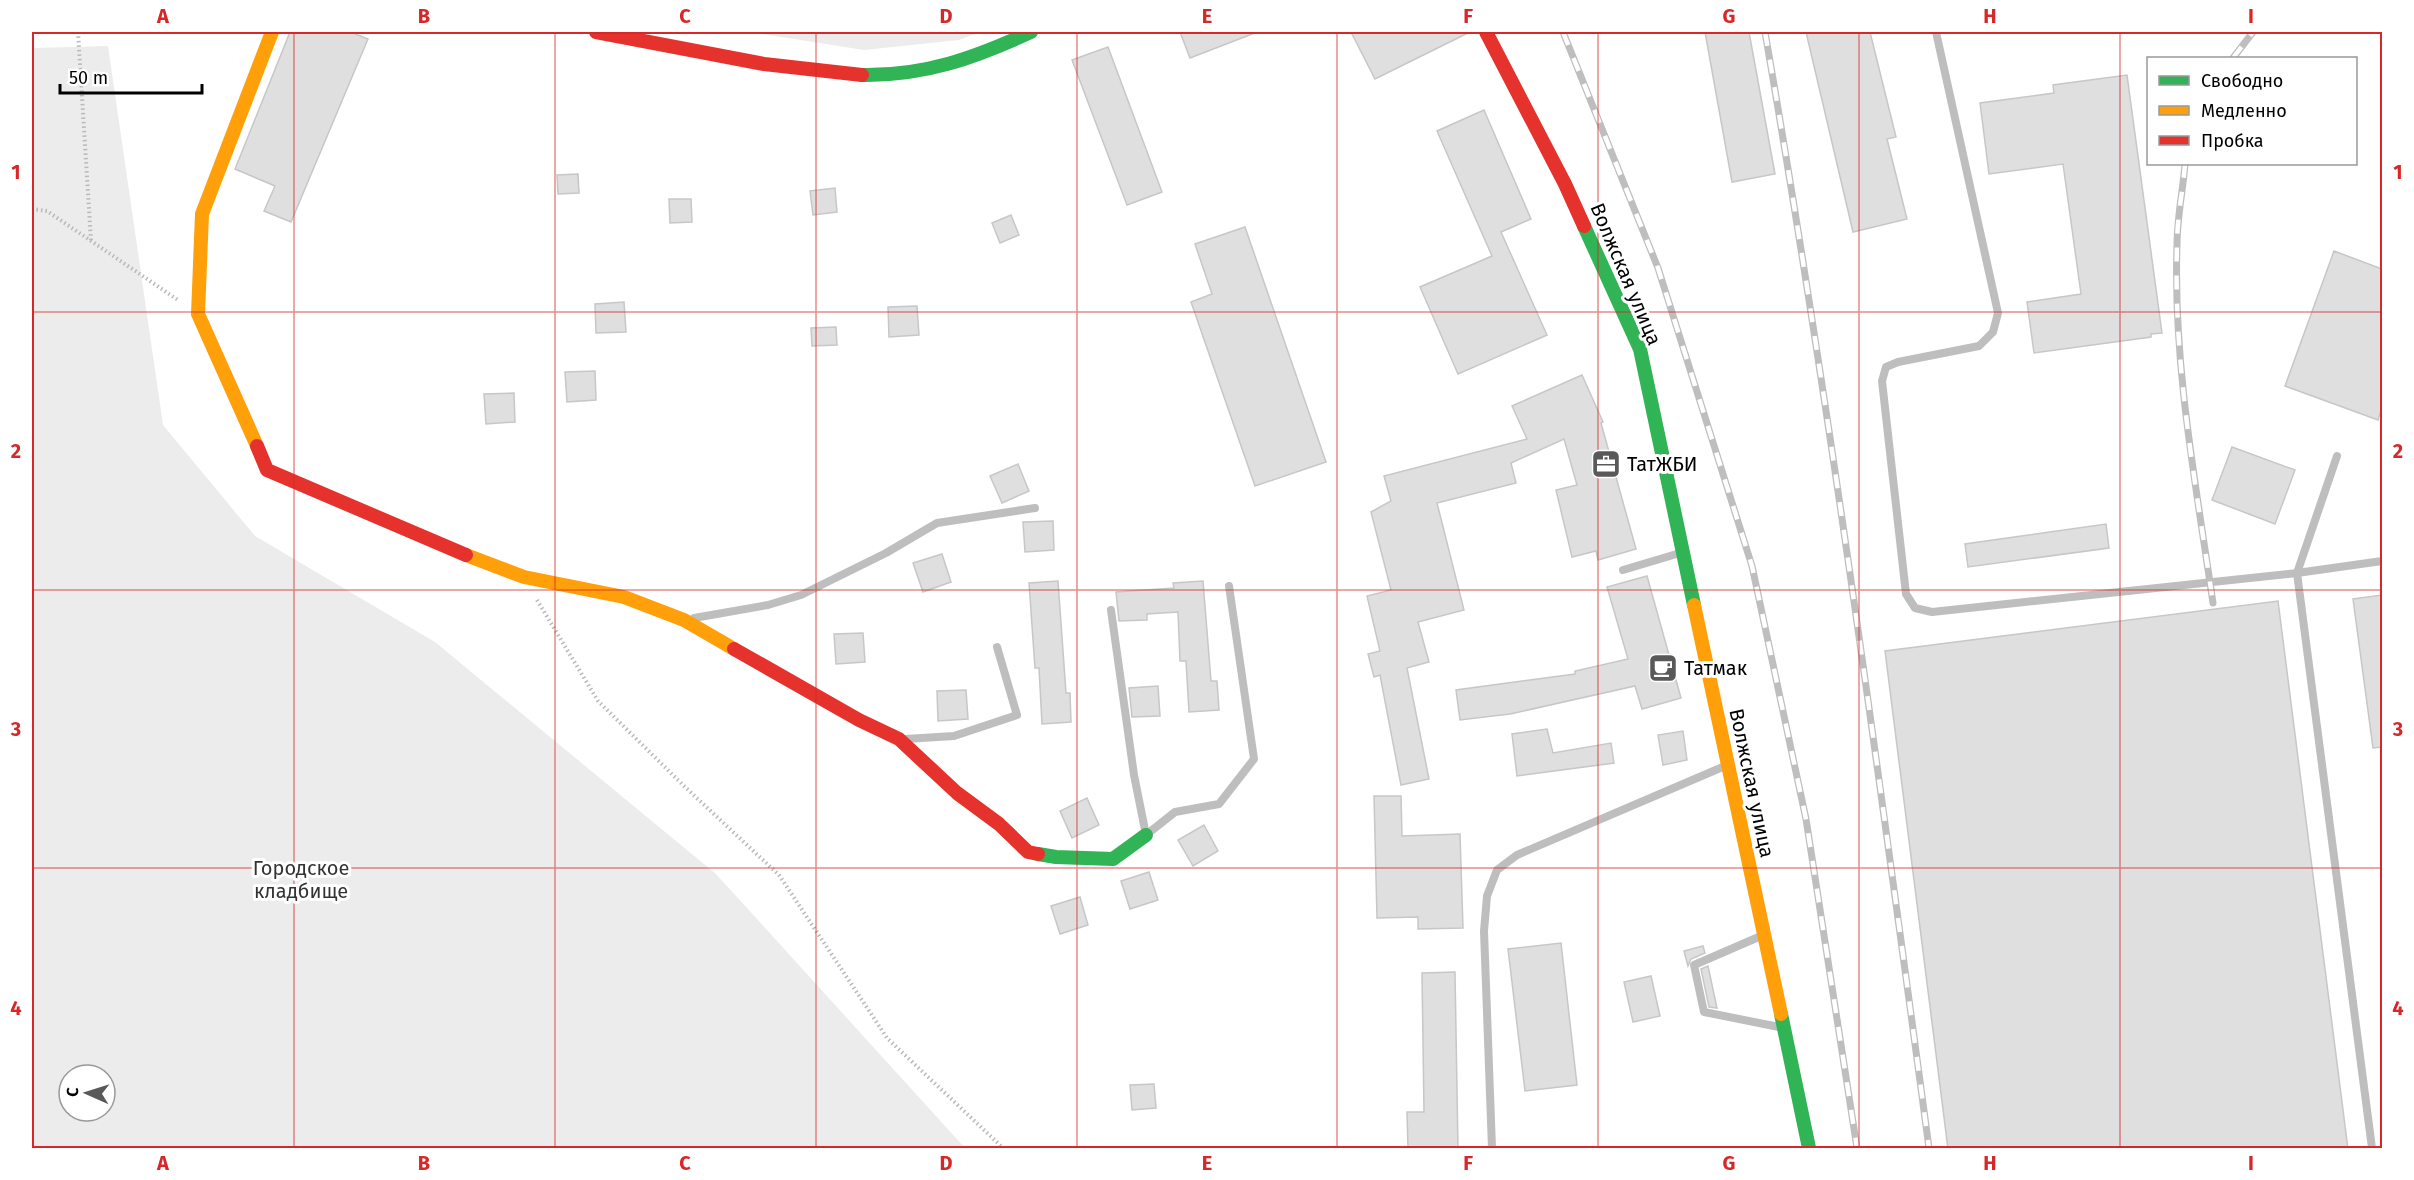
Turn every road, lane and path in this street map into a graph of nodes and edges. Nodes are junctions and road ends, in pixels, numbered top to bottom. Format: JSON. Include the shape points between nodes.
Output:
{"nodes":[{"id":1,"x":78,"y":32,"type":"edge"},
{"id":2,"x":272,"y":32,"type":"edge"},
{"id":3,"x":596,"y":32,"type":"edge"},
{"id":4,"x":1030,"y":32,"type":"edge"},
{"id":5,"x":1486,"y":32,"type":"edge"},
{"id":6,"x":1936,"y":32,"type":"edge"},
{"id":7,"x":32,"y":209,"type":"edge"},
{"id":8,"x":91,"y":241,"type":"junction"},
{"id":9,"x":198,"y":314,"type":"junction"},
{"id":10,"x":2337,"y":456,"type":"dead end"},
{"id":11,"x":1035,"y":508,"type":"dead end"},
{"id":12,"x":1683,"y":552,"type":"junction"},
{"id":13,"x":2382,"y":561,"type":"edge"},
{"id":14,"x":1623,"y":570,"type":"dead end"},
{"id":15,"x":2297,"y":573,"type":"junction"},
{"id":16,"x":524,"y":578,"type":"junction"},
{"id":17,"x":1229,"y":586,"type":"dead end"},
{"id":18,"x":1110,"y":610,"type":"dead end"},
{"id":19,"x":684,"y":620,"type":"junction"},
{"id":20,"x":998,"y":647,"type":"dead end"},
{"id":21,"x":899,"y":739,"type":"junction"},
{"id":22,"x":1728,"y":765,"type":"junction"},
{"id":23,"x":1146,"y":835,"type":"junction"},
{"id":24,"x":1764,"y":934,"type":"junction"},
{"id":25,"x":1784,"y":1028,"type":"junction"},
{"id":26,"x":1003,"y":1149,"type":"edge"},
{"id":27,"x":1492,"y":1149,"type":"edge"},
{"id":28,"x":1809,"y":1149,"type":"edge"},
{"id":29,"x":2372,"y":1149,"type":"edge"}],
"edges":[{"from":1,"to":8,"type":"path"},
{"from":2,"to":9,"type":"main road","via":[[202,214]]},
{"from":3,"to":4,"type":"main road","via":[[741,62],[874,76],[929,70],[982,54]]},
{"from":5,"to":12,"type":"main road","name":"Волжская улица","via":[[1565,184],[1640,349]]},
{"from":6,"to":15,"type":"lane","via":[[1998,313],[1993,332],[1979,346],[1892,364],[1886,367],[1882,381],[1906,594],[1915,608],[1932,612]]},
{"from":7,"to":8,"type":"path","via":[[46,212]]},
{"from":8,"to":9,"type":"path"},
{"from":9,"to":16,"type":"main road","via":[[267,470]]},
{"from":10,"to":15,"type":"lane"},
{"from":11,"to":19,"type":"lane","via":[[937,523],[801,595]]},
{"from":12,"to":14,"type":"lane"},
{"from":12,"to":22,"type":"main road","name":"Волжская улица"},
{"from":13,"to":15,"type":"lane"},
{"from":15,"to":29,"type":"lane"},
{"from":16,"to":19,"type":"main road","via":[[624,597]]},
{"from":16,"to":26,"type":"path","via":[[598,701],[779,875],[886,1038]]},
{"from":17,"to":23,"type":"lane","via":[[1254,759],[1219,804],[1175,812]]},
{"from":18,"to":23,"type":"lane"},
{"from":19,"to":21,"type":"main road"},
{"from":20,"to":21,"type":"lane","via":[[1017,715],[954,736]]},
{"from":21,"to":23,"type":"main road","via":[[1028,852],[1113,859]]},
{"from":22,"to":24,"type":"main road","name":"Волжская улица"},
{"from":22,"to":27,"type":"lane","via":[[1517,855],[1497,870],[1487,896],[1484,931]]},
{"from":24,"to":25,"type":"main road","name":"Волжская улица"},
{"from":24,"to":25,"type":"lane","via":[[1694,966],[1704,1012]]},
{"from":25,"to":28,"type":"main road","name":"Волжская улица"}]}
